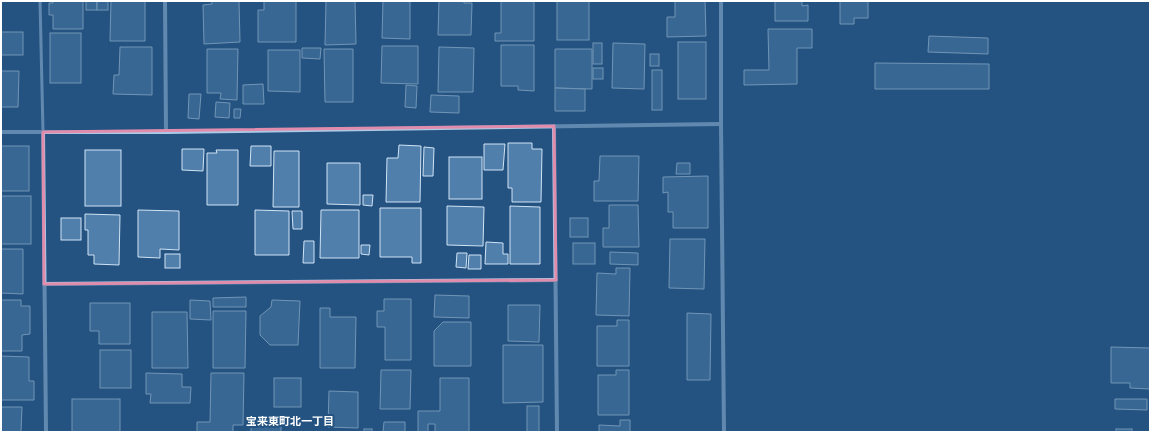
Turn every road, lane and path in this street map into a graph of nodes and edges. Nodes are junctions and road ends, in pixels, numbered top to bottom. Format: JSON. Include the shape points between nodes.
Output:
{"nodes":[{"id":1,"x":40,"y":1,"type":"edge"},
{"id":2,"x":165,"y":1,"type":"edge"},
{"id":3,"x":721,"y":1,"type":"edge"},
{"id":4,"x":721,"y":124,"type":"junction"},
{"id":5,"x":554,"y":126,"type":"junction"},
{"id":6,"x":1,"y":132,"type":"edge"},
{"id":7,"x":43,"y":132,"type":"junction"},
{"id":8,"x":166,"y":132,"type":"junction"},
{"id":9,"x":556,"y":280,"type":"junction"},
{"id":10,"x":44,"y":284,"type":"junction"},
{"id":11,"x":46,"y":432,"type":"edge"},
{"id":12,"x":557,"y":432,"type":"edge"},
{"id":13,"x":724,"y":432,"type":"edge"}],
"edges":[{"from":1,"to":7,"type":"lane"},
{"from":2,"to":8,"type":"street"},
{"from":3,"to":4,"type":"street"},
{"from":4,"to":5,"type":"street"},
{"from":4,"to":13,"type":"street"},
{"from":5,"to":8,"type":"street"},
{"from":5,"to":9,"type":"street"},
{"from":6,"to":7,"type":"street"},
{"from":7,"to":8,"type":"street"},
{"from":7,"to":10,"type":"street"},
{"from":9,"to":10,"type":"street"},
{"from":9,"to":12,"type":"street"},
{"from":10,"to":11,"type":"street"}]}
